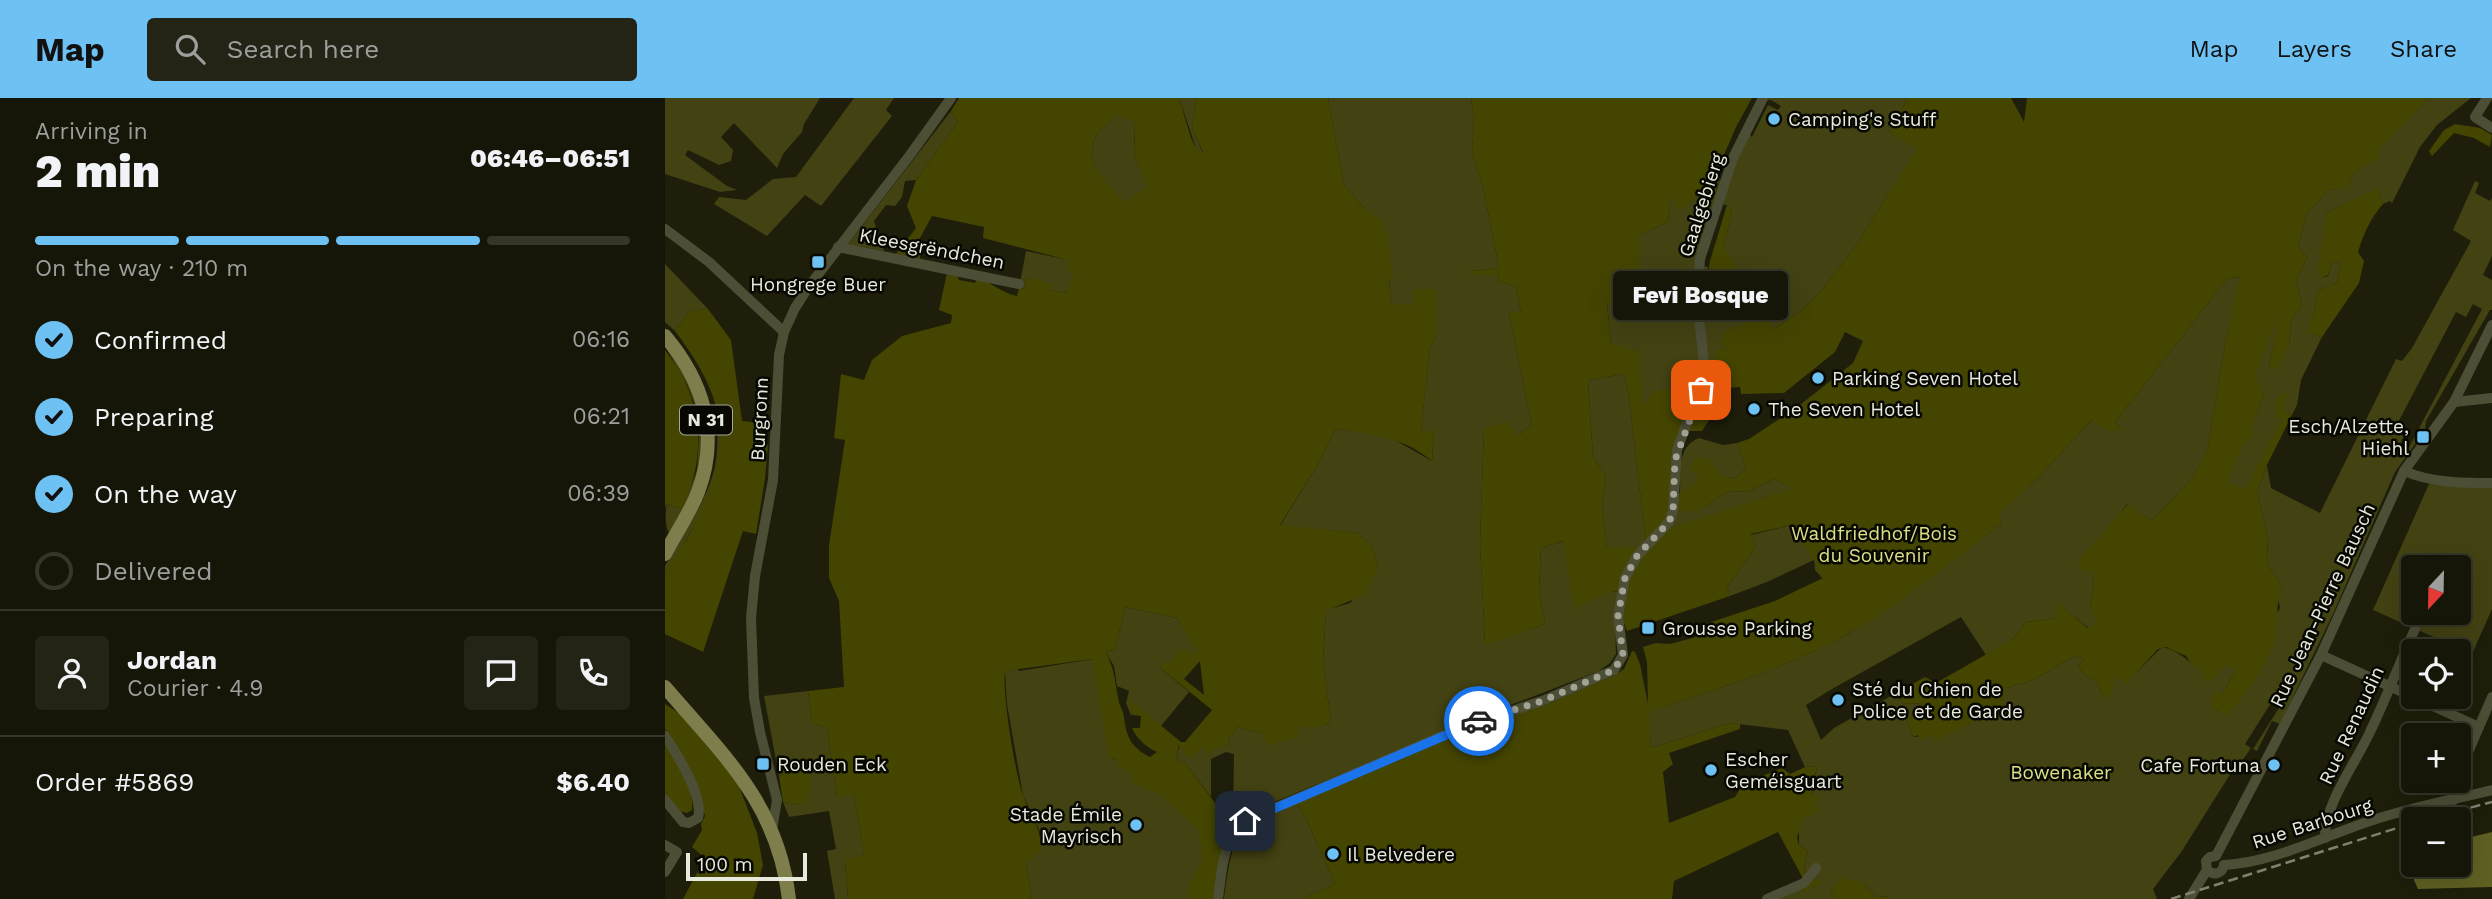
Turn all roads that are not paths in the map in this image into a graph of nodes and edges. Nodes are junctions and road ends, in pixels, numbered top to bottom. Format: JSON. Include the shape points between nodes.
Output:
{"nodes":[{"id":1,"x":951,"y":98,"type":"edge"},
{"id":2,"x":1763,"y":98,"type":"edge"},
{"id":3,"x":2487,"y":98,"type":"edge"},
{"id":4,"x":2492,"y":128,"type":"edge"},
{"id":5,"x":665,"y":229,"type":"edge"},
{"id":6,"x":838,"y":247,"type":"junction"},
{"id":7,"x":1019,"y":284,"type":"dead end"},
{"id":8,"x":2492,"y":325,"type":"edge"},
{"id":9,"x":784,"y":332,"type":"junction"},
{"id":10,"x":665,"y":336,"type":"edge"},
{"id":11,"x":2492,"y":398,"type":"edge"},
{"id":12,"x":2454,"y":402,"type":"junction"},
{"id":13,"x":2404,"y":471,"type":"junction"},
{"id":14,"x":2492,"y":483,"type":"edge"},
{"id":15,"x":665,"y":554,"type":"edge"},
{"id":16,"x":2415,"y":629,"type":"dead end"},
{"id":17,"x":2321,"y":655,"type":"junction"},
{"id":18,"x":2389,"y":686,"type":"junction"},
{"id":19,"x":665,"y":687,"type":"edge"},
{"id":20,"x":2492,"y":697,"type":"edge"},
{"id":21,"x":2479,"y":727,"type":"junction"},
{"id":22,"x":665,"y":736,"type":"edge"},
{"id":23,"x":2471,"y":745,"type":"edge"},
{"id":24,"x":2492,"y":790,"type":"edge"},
{"id":25,"x":775,"y":791,"type":"junction"},
{"id":26,"x":2455,"y":793,"type":"edge"},
{"id":27,"x":665,"y":800,"type":"edge"},
{"id":28,"x":2454,"y":800,"type":"junction"},
{"id":29,"x":767,"y":809,"type":"junction"},
{"id":30,"x":2325,"y":838,"type":"junction"},
{"id":31,"x":665,"y":845,"type":"edge"},
{"id":32,"x":2216,"y":856,"type":"junction"},
{"id":33,"x":2224,"y":864,"type":"junction"},
{"id":34,"x":1816,"y":867,"type":"dead end"},
{"id":35,"x":2207,"y":870,"type":"junction"},
{"id":36,"x":665,"y":872,"type":"edge"},
{"id":37,"x":789,"y":899,"type":"edge"},
{"id":38,"x":1218,"y":899,"type":"edge"},
{"id":39,"x":1767,"y":899,"type":"edge"},
{"id":40,"x":2189,"y":899,"type":"edge"}],
"edges":[{"from":1,"to":6,"type":"street","name":"Burgronn"},
{"from":2,"to":38,"type":"street","name":"Gaalgebierg","via":[[1733,158],[1700,259],[1697,301],[1704,376],[1675,460],[1673,511],[1663,531],[1637,556],[1625,578],[1618,616],[1623,643],[1620,662],[1607,673],[1542,701],[1465,726],[1245,821],[1235,829],[1225,851]]},
{"from":3,"to":4,"type":"street","via":[[2475,117]]},
{"from":5,"to":9,"type":"street","via":[[709,262]]},
{"from":6,"to":7,"type":"street","name":"Kleesgrëndchen"},
{"from":6,"to":9,"type":"street","name":"Burgronn","via":[[795,308]]},
{"from":8,"to":12,"type":"street","name":"Rue Jean-Pierre Bausch"},
{"from":9,"to":25,"type":"street","name":"Burgronn","via":[[773,480],[751,618],[754,698]]},
{"from":10,"to":15,"type":"main road","number":"N 31","via":[[683,358],[703,402],[708,450],[698,492]]},
{"from":11,"to":12,"type":"street"},
{"from":12,"to":13,"type":"street","name":"Rue Jean-Pierre Bausch"},
{"from":13,"to":14,"type":"street","via":[[2419,478]]},
{"from":13,"to":17,"type":"street","name":"Rue Jean-Pierre Bausch"},
{"from":16,"to":18,"type":"street","name":"Rue Renaudin"},
{"from":17,"to":18,"type":"street"},
{"from":17,"to":32,"type":"street","name":"Rue Jean-Pierre Bausch"},
{"from":18,"to":21,"type":"street"},
{"from":18,"to":30,"type":"street","name":"Rue Renaudin","via":[[2332,809]]},
{"from":19,"to":29,"type":"main road"},
{"from":20,"to":21,"type":"street"},
{"from":21,"to":23,"type":"street"},
{"from":22,"to":27,"type":"street","via":[[694,790],[698,818],[683,822]]},
{"from":24,"to":28,"type":"street","name":"Rue Barbourg"},
{"from":25,"to":29,"type":"street","name":"Burgronn"},
{"from":25,"to":29,"type":"street"},
{"from":26,"to":28,"type":"street"},
{"from":28,"to":30,"type":"street","name":"Rue Barbourg","via":[[2369,821]]},
{"from":29,"to":37,"type":"main road"},
{"from":30,"to":33,"type":"street","name":"Rue Barbourg","via":[[2245,864]]},
{"from":31,"to":36,"type":"street","via":[[677,852]]},
{"from":32,"to":33,"type":"street"},
{"from":32,"to":35,"type":"street","name":"Rue Jean-Pierre Bausch","via":[[2208,859]]},
{"from":33,"to":35,"type":"street","via":[[2217,874]]},
{"from":34,"to":39,"type":"street","via":[[1804,883]]},
{"from":35,"to":40,"type":"street","name":"Rue Jean-Pierre Bausch"}]}
